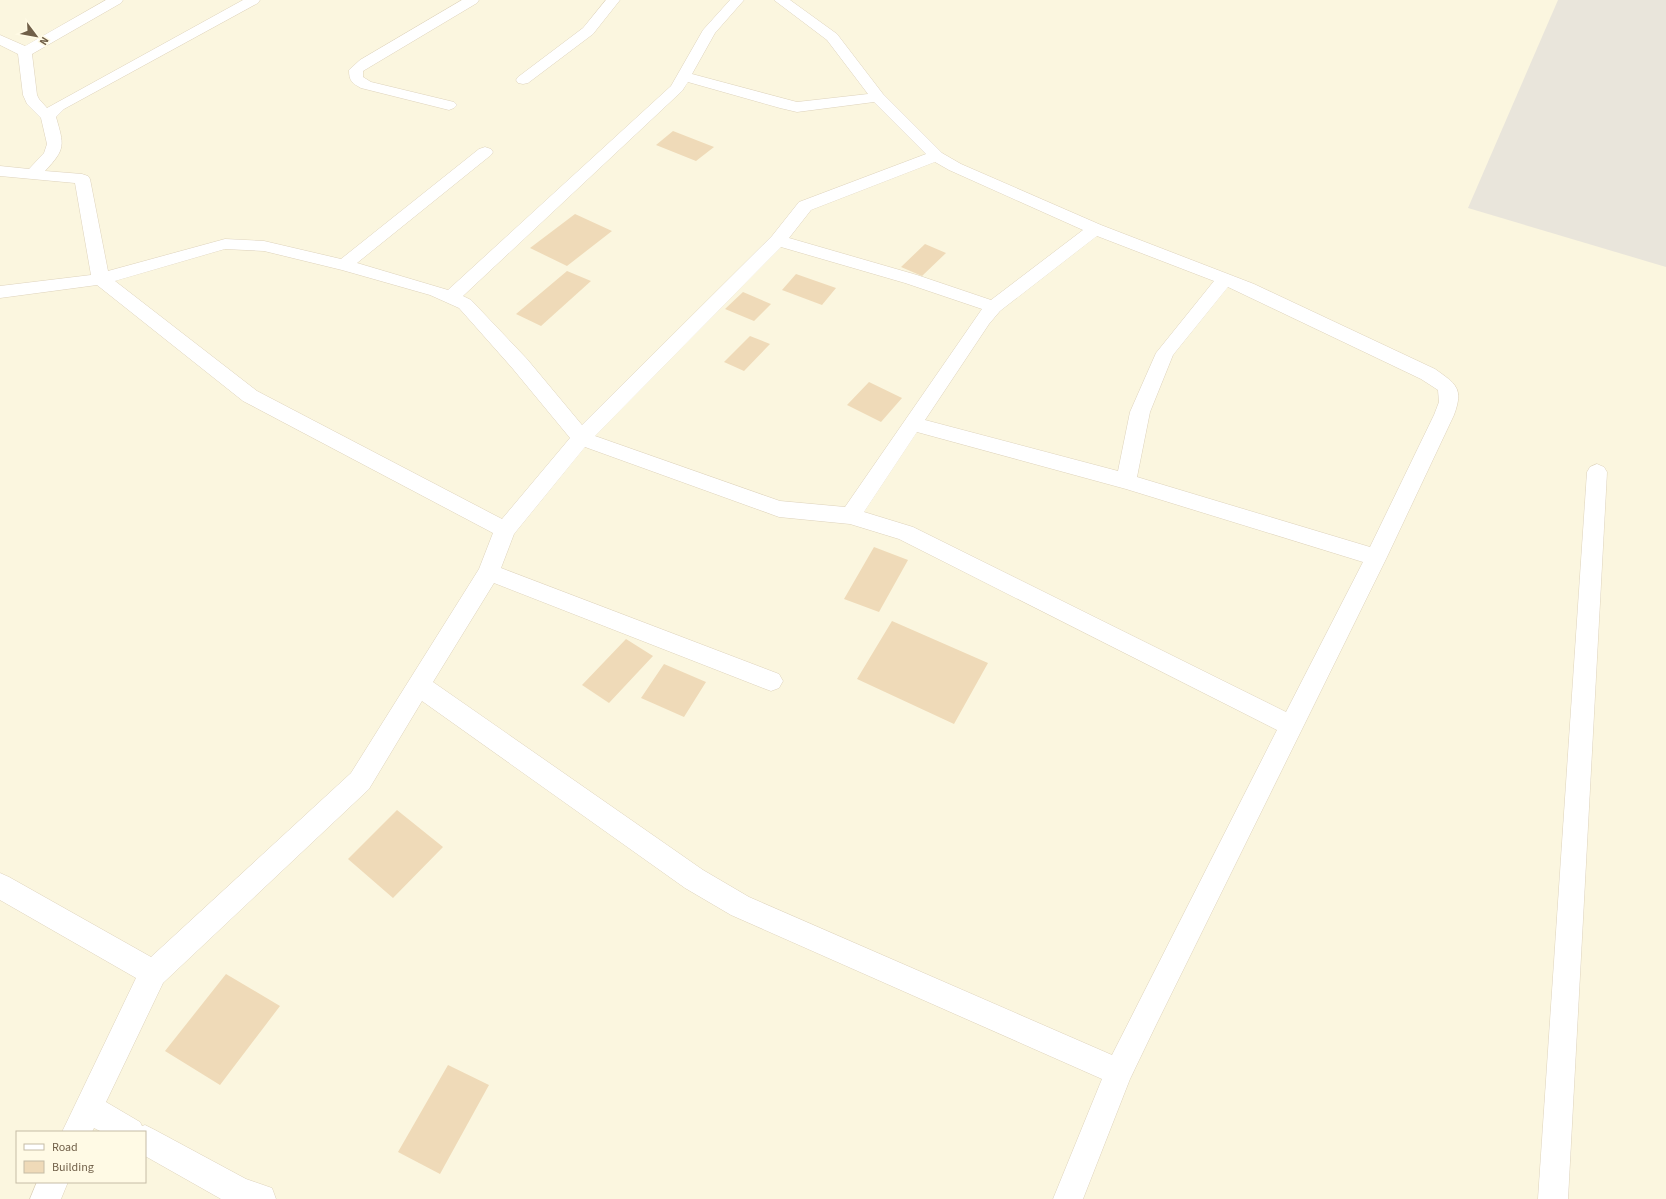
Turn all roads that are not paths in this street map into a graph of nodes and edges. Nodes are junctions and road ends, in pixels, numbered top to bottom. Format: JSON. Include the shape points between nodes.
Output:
{"nodes":[{"id":1,"x":116,"y":0,"type":"edge"},
{"id":2,"x":253,"y":0,"type":"edge"},
{"id":3,"x":472,"y":0,"type":"edge"},
{"id":4,"x":613,"y":0,"type":"edge"},
{"id":5,"x":737,"y":0,"type":"edge"},
{"id":6,"x":781,"y":0,"type":"edge"},
{"id":7,"x":0,"y":39,"type":"edge"},
{"id":8,"x":24,"y":52,"type":"junction"},
{"id":9,"x":684,"y":76,"type":"junction"},
{"id":10,"x":523,"y":80,"type":"dead end"},
{"id":11,"x":878,"y":97,"type":"junction"},
{"id":12,"x":449,"y":105,"type":"dead end"},
{"id":13,"x":48,"y":117,"type":"junction"},
{"id":14,"x":485,"y":152,"type":"dead end"},
{"id":15,"x":936,"y":156,"type":"junction"},
{"id":16,"x":0,"y":170,"type":"edge"},
{"id":17,"x":33,"y":174,"type":"junction"},
{"id":18,"x":1095,"y":229,"type":"junction"},
{"id":19,"x":778,"y":240,"type":"junction"},
{"id":20,"x":344,"y":265,"type":"junction"},
{"id":21,"x":102,"y":279,"type":"junction"},
{"id":22,"x":1225,"y":279,"type":"junction"},
{"id":23,"x":0,"y":292,"type":"edge"},
{"id":24,"x":451,"y":297,"type":"junction"},
{"id":25,"x":994,"y":307,"type":"junction"},
{"id":26,"x":912,"y":424,"type":"junction"},
{"id":27,"x":581,"y":438,"type":"junction"},
{"id":28,"x":1597,"y":472,"type":"dead end"},
{"id":29,"x":1126,"y":481,"type":"junction"},
{"id":30,"x":850,"y":516,"type":"junction"},
{"id":31,"x":505,"y":530,"type":"junction"},
{"id":32,"x":1376,"y":557,"type":"junction"},
{"id":33,"x":489,"y":572,"type":"junction"},
{"id":34,"x":771,"y":681,"type":"dead end"},
{"id":35,"x":420,"y":686,"type":"junction"},
{"id":36,"x":1290,"y":725,"type":"junction"},
{"id":37,"x":0,"y":886,"type":"edge"},
{"id":38,"x":153,"y":973,"type":"junction"},
{"id":39,"x":1119,"y":1072,"type":"junction"},
{"id":40,"x":82,"y":1120,"type":"edge"},
{"id":41,"x":126,"y":1131,"type":"edge"},
{"id":42,"x":146,"y":1141,"type":"edge"},
{"id":43,"x":53,"y":1183,"type":"edge"},
{"id":44,"x":45,"y":1199,"type":"edge"},
{"id":45,"x":261,"y":1199,"type":"edge"},
{"id":46,"x":1068,"y":1199,"type":"edge"},
{"id":47,"x":1554,"y":1199,"type":"edge"}],
"edges":[{"from":1,"to":8,"type":"street"},
{"from":2,"to":13,"type":"street","via":[[59,106]]},
{"from":3,"to":12,"type":"street","via":[[356,70],[356,79],[366,84]]},
{"from":4,"to":10,"type":"street","via":[[588,31]]},
{"from":5,"to":9,"type":"street","via":[[710,30]]},
{"from":6,"to":11,"type":"street","via":[[832,37]]},
{"from":7,"to":8,"type":"street"},
{"from":8,"to":13,"type":"street","via":[[32,101]]},
{"from":9,"to":11,"type":"street","via":[[797,107]]},
{"from":9,"to":24,"type":"street","via":[[668,97]]},
{"from":11,"to":15,"type":"street"},
{"from":13,"to":17,"type":"street","via":[[56,142],[55,148]]},
{"from":14,"to":20,"type":"street"},
{"from":15,"to":18,"type":"street","via":[[955,167]]},
{"from":15,"to":19,"type":"street","via":[[805,206]]},
{"from":16,"to":17,"type":"street"},
{"from":17,"to":21,"type":"street","via":[[82,179]]},
{"from":18,"to":22,"type":"street"},
{"from":18,"to":25,"type":"street"},
{"from":19,"to":25,"type":"street","via":[[912,279]]},
{"from":19,"to":27,"type":"street"},
{"from":20,"to":21,"type":"street","via":[[264,246],[225,244]]},
{"from":20,"to":24,"type":"street","via":[[436,290]]},
{"from":21,"to":23,"type":"street"},
{"from":21,"to":31,"type":"street","via":[[250,396]]},
{"from":22,"to":29,"type":"street","via":[[1165,353],[1140,412]]},
{"from":22,"to":32,"type":"street","via":[[1428,374],[1447,387],[1449,402],[1444,415]]},
{"from":24,"to":27,"type":"street","via":[[465,304],[520,364]]},
{"from":25,"to":26,"type":"street"},
{"from":26,"to":29,"type":"street"},
{"from":26,"to":30,"type":"street"},
{"from":27,"to":30,"type":"street","via":[[779,509]]},
{"from":27,"to":31,"type":"street"},
{"from":28,"to":47,"type":"street"},
{"from":29,"to":32,"type":"street"},
{"from":30,"to":36,"type":"street","via":[[906,533]]},
{"from":31,"to":33,"type":"street"},
{"from":32,"to":36,"type":"street"},
{"from":33,"to":34,"type":"street"},
{"from":33,"to":35,"type":"street"},
{"from":35,"to":38,"type":"street","via":[[360,781]]},
{"from":35,"to":39,"type":"street","via":[[694,880],[740,906]]},
{"from":36,"to":39,"type":"street"},
{"from":37,"to":38,"type":"street"},
{"from":38,"to":40,"type":"street"},
{"from":39,"to":46,"type":"street"},
{"from":40,"to":41,"type":"street"},
{"from":42,"to":45,"type":"street","via":[[240,1193]]},
{"from":43,"to":44,"type":"street"}]}
